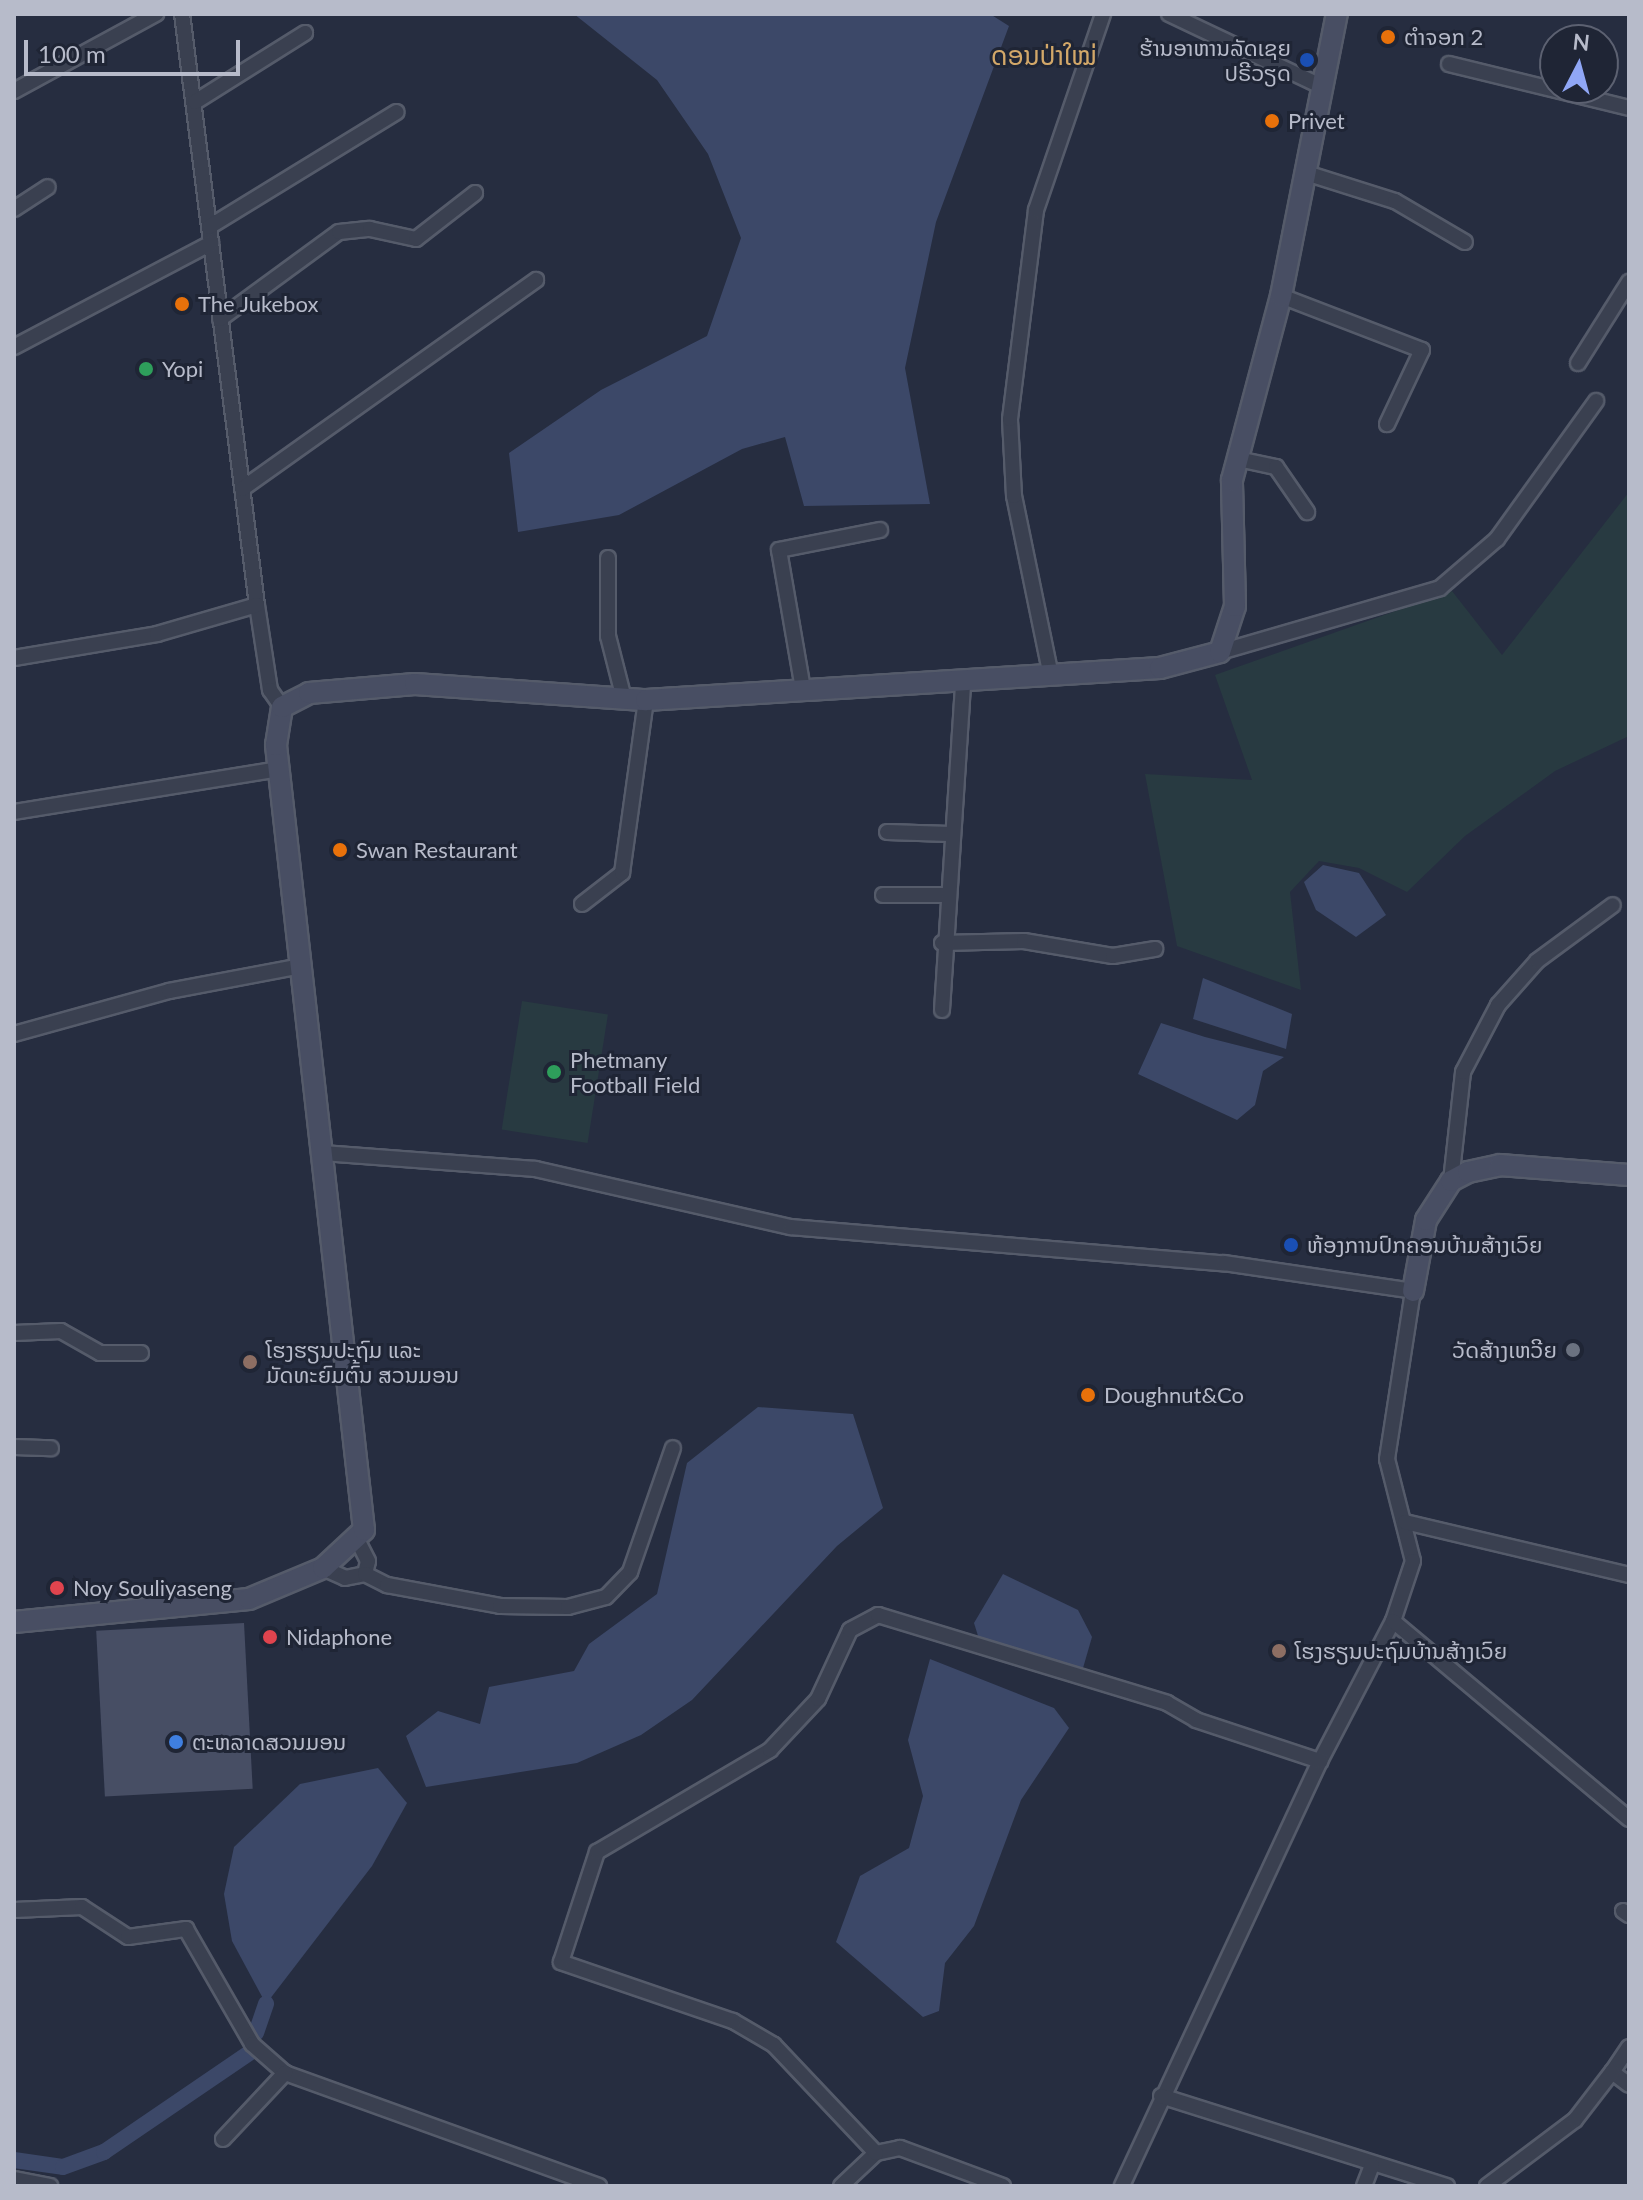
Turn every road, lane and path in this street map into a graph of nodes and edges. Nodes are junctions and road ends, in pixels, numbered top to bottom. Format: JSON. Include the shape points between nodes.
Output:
{"nodes":[{"id":1,"x":156,"y":14,"type":"edge"},
{"id":2,"x":182,"y":14,"type":"edge"},
{"id":3,"x":1103,"y":14,"type":"edge"},
{"id":4,"x":1169,"y":14,"type":"edge"},
{"id":5,"x":1337,"y":14,"type":"edge"},
{"id":6,"x":305,"y":33,"type":"dead end"},
{"id":7,"x":1449,"y":64,"type":"dead end"},
{"id":8,"x":1323,"y":87,"type":"junction"},
{"id":9,"x":14,"y":91,"type":"edge"},
{"id":10,"x":195,"y":102,"type":"junction"},
{"id":11,"x":1629,"y":108,"type":"edge"},
{"id":12,"x":397,"y":112,"type":"dead end"},
{"id":13,"x":1306,"y":173,"type":"junction"},
{"id":14,"x":48,"y":187,"type":"dead end"},
{"id":15,"x":475,"y":193,"type":"dead end"},
{"id":16,"x":14,"y":209,"type":"edge"},
{"id":17,"x":209,"y":227,"type":"junction"},
{"id":18,"x":1465,"y":242,"type":"dead end"},
{"id":19,"x":211,"y":243,"type":"junction"},
{"id":20,"x":536,"y":280,"type":"dead end"},
{"id":21,"x":1629,"y":282,"type":"edge"},
{"id":22,"x":1281,"y":296,"type":"junction"},
{"id":23,"x":220,"y":319,"type":"junction"},
{"id":24,"x":14,"y":347,"type":"edge"},
{"id":25,"x":1578,"y":363,"type":"dead end"},
{"id":26,"x":1596,"y":401,"type":"dead end"},
{"id":27,"x":1387,"y":424,"type":"dead end"},
{"id":28,"x":1238,"y":459,"type":"junction"},
{"id":29,"x":242,"y":489,"type":"junction"},
{"id":30,"x":1307,"y":512,"type":"dead end"},
{"id":31,"x":880,"y":530,"type":"dead end"},
{"id":32,"x":608,"y":558,"type":"dead end"},
{"id":33,"x":257,"y":605,"type":"junction"},
{"id":34,"x":1220,"y":652,"type":"junction"},
{"id":35,"x":14,"y":658,"type":"edge"},
{"id":36,"x":1051,"y":676,"type":"junction"},
{"id":37,"x":963,"y":681,"type":"junction"},
{"id":38,"x":803,"y":689,"type":"junction"},
{"id":39,"x":624,"y":699,"type":"junction"},
{"id":40,"x":646,"y":700,"type":"junction"},
{"id":41,"x":282,"y":707,"type":"junction"},
{"id":42,"x":279,"y":769,"type":"junction"},
{"id":43,"x":14,"y":812,"type":"edge"},
{"id":44,"x":887,"y":832,"type":"dead end"},
{"id":45,"x":950,"y":834,"type":"junction"},
{"id":46,"x":883,"y":895,"type":"dead end"},
{"id":47,"x":945,"y":895,"type":"junction"},
{"id":48,"x":582,"y":904,"type":"dead end"},
{"id":49,"x":1613,"y":905,"type":"dead end"},
{"id":50,"x":942,"y":943,"type":"junction"},
{"id":51,"x":1155,"y":949,"type":"dead end"},
{"id":52,"x":301,"y":966,"type":"junction"},
{"id":53,"x":942,"y":1010,"type":"dead end"},
{"id":54,"x":14,"y":1034,"type":"edge"},
{"id":55,"x":323,"y":1153,"type":"junction"},
{"id":56,"x":1629,"y":1175,"type":"edge"},
{"id":57,"x":1451,"y":1181,"type":"junction"},
{"id":58,"x":1413,"y":1291,"type":"junction"},
{"id":59,"x":14,"y":1333,"type":"edge"},
{"id":60,"x":141,"y":1353,"type":"dead end"},
{"id":61,"x":14,"y":1447,"type":"edge"},
{"id":62,"x":51,"y":1448,"type":"dead end"},
{"id":63,"x":673,"y":1448,"type":"dead end"},
{"id":64,"x":1405,"y":1522,"type":"junction"},
{"id":65,"x":358,"y":1541,"type":"junction"},
{"id":66,"x":323,"y":1568,"type":"junction"},
{"id":67,"x":365,"y":1574,"type":"junction"},
{"id":68,"x":1629,"y":1575,"type":"edge"},
{"id":69,"x":1393,"y":1621,"type":"junction"},
{"id":70,"x":14,"y":1622,"type":"edge"},
{"id":71,"x":1320,"y":1761,"type":"junction"},
{"id":72,"x":1629,"y":1798,"type":"edge"},
{"id":73,"x":1626,"y":1817,"type":"edge"},
{"id":74,"x":14,"y":1910,"type":"edge"},
{"id":75,"x":1629,"y":2047,"type":"edge"},
{"id":76,"x":1612,"y":2072,"type":"junction"},
{"id":77,"x":285,"y":2073,"type":"junction"},
{"id":78,"x":1629,"y":2085,"type":"edge"},
{"id":79,"x":1161,"y":2096,"type":"junction"},
{"id":80,"x":223,"y":2139,"type":"dead end"},
{"id":81,"x":876,"y":2153,"type":"junction"},
{"id":82,"x":1372,"y":2165,"type":"junction"},
{"id":83,"x":14,"y":2179,"type":"edge"},
{"id":84,"x":50,"y":2186,"type":"edge"},
{"id":85,"x":599,"y":2186,"type":"edge"},
{"id":86,"x":841,"y":2186,"type":"edge"},
{"id":87,"x":1003,"y":2186,"type":"edge"},
{"id":88,"x":1122,"y":2186,"type":"edge"},
{"id":89,"x":1364,"y":2186,"type":"edge"},
{"id":90,"x":1447,"y":2186,"type":"edge"},
{"id":91,"x":1487,"y":2186,"type":"edge"}],
"edges":[{"from":1,"to":9,"type":"street"},
{"from":2,"to":10,"type":"street"},
{"from":3,"to":36,"type":"street","via":[[1036,210],[1010,419],[1014,496]]},
{"from":4,"to":8,"type":"street"},
{"from":5,"to":8,"type":"street"},
{"from":6,"to":10,"type":"street"},
{"from":7,"to":11,"type":"street"},
{"from":8,"to":13,"type":"street"},
{"from":10,"to":17,"type":"street"},
{"from":12,"to":17,"type":"street"},
{"from":13,"to":18,"type":"street","via":[[1395,201]]},
{"from":13,"to":22,"type":"street"},
{"from":14,"to":16,"type":"street"},
{"from":15,"to":23,"type":"street","via":[[416,239],[370,229],[339,232]]},
{"from":17,"to":19,"type":"street"},
{"from":19,"to":23,"type":"street"},
{"from":19,"to":24,"type":"street"},
{"from":20,"to":29,"type":"street"},
{"from":21,"to":25,"type":"street"},
{"from":22,"to":27,"type":"street","via":[[1422,350]]},
{"from":22,"to":28,"type":"street"},
{"from":23,"to":29,"type":"street"},
{"from":26,"to":34,"type":"street","via":[[1497,539],[1440,588]]},
{"from":28,"to":30,"type":"street","via":[[1276,467]]},
{"from":28,"to":34,"type":"street","via":[[1235,606]]},
{"from":29,"to":33,"type":"street"},
{"from":31,"to":38,"type":"street","via":[[779,550]]},
{"from":32,"to":39,"type":"street","via":[[608,636]]},
{"from":33,"to":35,"type":"street","via":[[157,634]]},
{"from":33,"to":41,"type":"street","via":[[270,690]]},
{"from":34,"to":36,"type":"street","via":[[1160,668]]},
{"from":36,"to":37,"type":"street"},
{"from":37,"to":38,"type":"street"},
{"from":37,"to":45,"type":"street"},
{"from":38,"to":40,"type":"street"},
{"from":39,"to":40,"type":"street"},
{"from":39,"to":41,"type":"street","via":[[503,685],[415,684],[309,693]]},
{"from":40,"to":48,"type":"street","via":[[622,873]]},
{"from":41,"to":42,"type":"street","via":[[275,730]]},
{"from":42,"to":43,"type":"street"},
{"from":42,"to":52,"type":"street"},
{"from":44,"to":45,"type":"street"},
{"from":45,"to":47,"type":"street"},
{"from":46,"to":47,"type":"street"},
{"from":47,"to":50,"type":"street"},
{"from":49,"to":57,"type":"street","via":[[1537,961],[1498,1005],[1461,1081]]},
{"from":50,"to":51,"type":"street","via":[[1024,941],[1113,956]]},
{"from":50,"to":53,"type":"street"},
{"from":52,"to":54,"type":"street","via":[[169,991]]},
{"from":52,"to":55,"type":"street"},
{"from":55,"to":58,"type":"street","via":[[535,1169],[805,1228],[1224,1263]]},
{"from":55,"to":65,"type":"street","via":[[367,1517]]},
{"from":56,"to":57,"type":"street","via":[[1500,1165]]},
{"from":57,"to":58,"type":"street","via":[[1426,1220]]},
{"from":58,"to":64,"type":"street","via":[[1387,1441],[1388,1475]]},
{"from":59,"to":60,"type":"street","via":[[61,1331],[100,1353]]},
{"from":61,"to":62,"type":"street"},
{"from":63,"to":67,"type":"street","via":[[630,1572],[606,1597],[568,1607],[500,1606],[387,1585]]},
{"from":64,"to":68,"type":"street"},
{"from":64,"to":69,"type":"street","via":[[1413,1561]]},
{"from":65,"to":66,"type":"street"},
{"from":65,"to":67,"type":"street","via":[[368,1561]]},
{"from":66,"to":67,"type":"street","via":[[345,1578]]},
{"from":66,"to":70,"type":"street","via":[[249,1599]]},
{"from":69,"to":71,"type":"street"},
{"from":69,"to":73,"type":"street"},
{"from":71,"to":79,"type":"street"},
{"from":71,"to":81,"type":"street","via":[[1196,1720],[1167,1703],[878,1615],[850,1630],[818,1699],[770,1750],[607,1842],[590,1865],[558,1959],[733,2021],[774,2045]]},
{"from":72,"to":73,"type":"street"},
{"from":74,"to":77,"type":"street","via":[[82,1907],[128,1937],[186,1929],[252,2044]]},
{"from":75,"to":76,"type":"street"},
{"from":76,"to":78,"type":"street"},
{"from":76,"to":91,"type":"street","via":[[1575,2120]]},
{"from":77,"to":80,"type":"street"},
{"from":77,"to":85,"type":"street"},
{"from":79,"to":82,"type":"street"},
{"from":79,"to":88,"type":"street"},
{"from":81,"to":86,"type":"street"},
{"from":81,"to":87,"type":"street","via":[[900,2148]]},
{"from":82,"to":89,"type":"street"},
{"from":82,"to":90,"type":"street"},
{"from":83,"to":84,"type":"street"}]}
